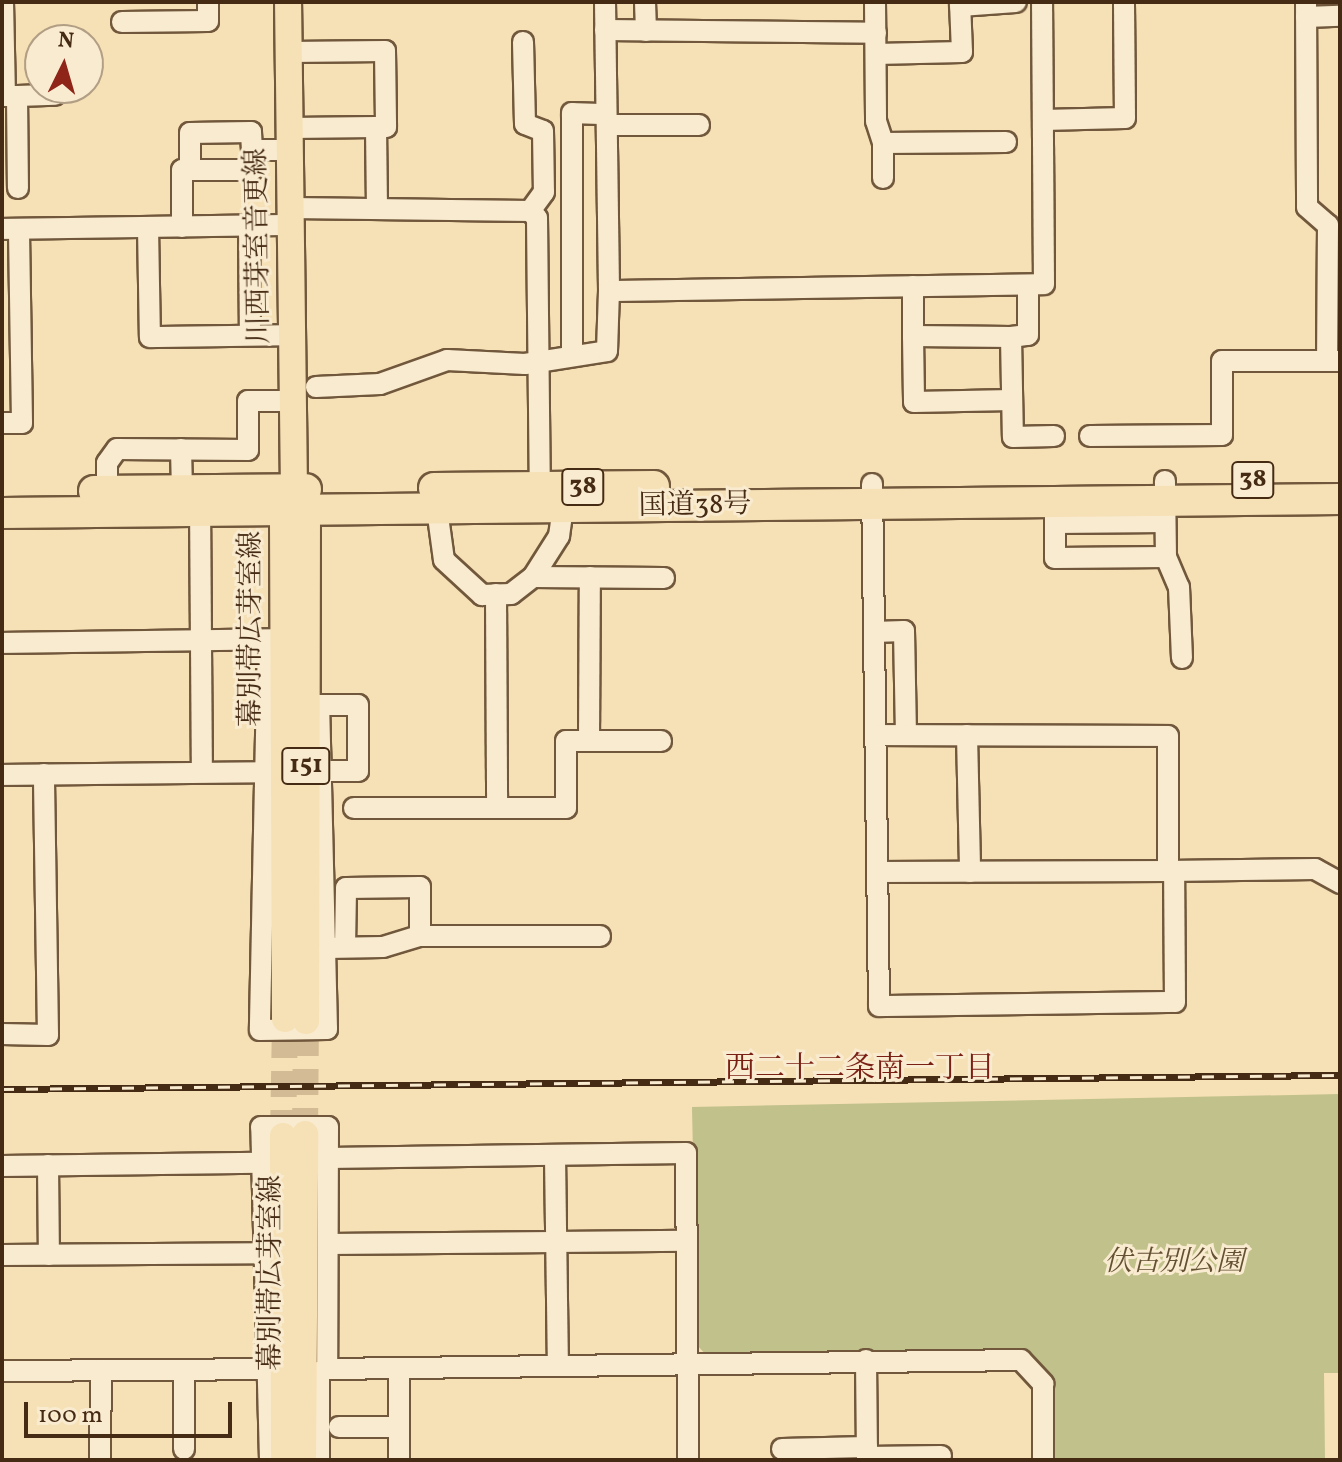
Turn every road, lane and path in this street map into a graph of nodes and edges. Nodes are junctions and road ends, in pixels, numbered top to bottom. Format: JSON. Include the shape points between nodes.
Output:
{"nodes":[{"id":1,"x":3,"y":2,"type":"edge"},
{"id":2,"x":208,"y":2,"type":"edge"},
{"id":3,"x":288,"y":2,"type":"edge"},
{"id":4,"x":605,"y":2,"type":"edge"},
{"id":5,"x":645,"y":2,"type":"edge"},
{"id":6,"x":875,"y":2,"type":"edge"},
{"id":7,"x":1016,"y":2,"type":"edge"},
{"id":8,"x":1042,"y":2,"type":"edge"},
{"id":9,"x":1124,"y":2,"type":"edge"},
{"id":10,"x":960,"y":4,"type":"edge"},
{"id":11,"x":1306,"y":9,"type":"edge"},
{"id":12,"x":1340,"y":16,"type":"edge"},
{"id":13,"x":122,"y":22,"type":"dead end"},
{"id":14,"x":605,"y":30,"type":"junction"},
{"id":15,"x":646,"y":31,"type":"junction"},
{"id":16,"x":876,"y":33,"type":"junction"},
{"id":17,"x":523,"y":42,"type":"dead end"},
{"id":18,"x":289,"y":52,"type":"junction"},
{"id":19,"x":876,"y":54,"type":"junction"},
{"id":20,"x":17,"y":96,"type":"junction"},
{"id":21,"x":24,"y":96,"type":"edge"},
{"id":22,"x":606,"y":119,"type":"junction"},
{"id":23,"x":1043,"y":120,"type":"junction"},
{"id":24,"x":699,"y":125,"type":"dead end"},
{"id":25,"x":376,"y":127,"type":"junction"},
{"id":26,"x":290,"y":139,"type":"junction"},
{"id":27,"x":1006,"y":142,"type":"dead end"},
{"id":28,"x":883,"y":143,"type":"junction"},
{"id":29,"x":252,"y":150,"type":"junction"},
{"id":30,"x":190,"y":170,"type":"junction"},
{"id":31,"x":883,"y":178,"type":"dead end"},
{"id":32,"x":18,"y":188,"type":"dead end"},
{"id":33,"x":377,"y":208,"type":"junction"},
{"id":34,"x":530,"y":211,"type":"junction"},
{"id":35,"x":291,"y":217,"type":"junction"},
{"id":36,"x":249,"y":226,"type":"junction"},
{"id":37,"x":148,"y":227,"type":"junction"},
{"id":38,"x":182,"y":227,"type":"junction"},
{"id":39,"x":11,"y":229,"type":"edge"},
{"id":40,"x":1028,"y":285,"type":"junction"},
{"id":41,"x":913,"y":286,"type":"junction"},
{"id":42,"x":609,"y":291,"type":"junction"},
{"id":43,"x":250,"y":335,"type":"junction"},
{"id":44,"x":292,"y":335,"type":"junction"},
{"id":45,"x":913,"y":336,"type":"junction"},
{"id":46,"x":1011,"y":337,"type":"junction"},
{"id":47,"x":572,"y":352,"type":"junction"},
{"id":48,"x":542,"y":361,"type":"junction"},
{"id":49,"x":1334,"y":361,"type":"edge"},
{"id":50,"x":316,"y":387,"type":"dead end"},
{"id":51,"x":1012,"y":400,"type":"junction"},
{"id":52,"x":293,"y":401,"type":"junction"},
{"id":53,"x":2,"y":423,"type":"edge"},
{"id":54,"x":1054,"y":436,"type":"dead end"},
{"id":55,"x":1090,"y":436,"type":"dead end"},
{"id":56,"x":181,"y":449,"type":"junction"},
{"id":57,"x":1340,"y":479,"type":"edge"},
{"id":58,"x":540,"y":487,"type":"junction"},
{"id":59,"x":107,"y":491,"type":"junction"},
{"id":60,"x":2,"y":492,"type":"edge"},
{"id":61,"x":872,"y":494,"type":"junction"},
{"id":62,"x":194,"y":498,"type":"junction"},
{"id":63,"x":1340,"y":499,"type":"edge"},
{"id":64,"x":1165,"y":501,"type":"junction"},
{"id":65,"x":294,"y":503,"type":"junction"},
{"id":66,"x":563,"y":508,"type":"junction"},
{"id":67,"x":437,"y":509,"type":"junction"},
{"id":68,"x":1055,"y":512,"type":"junction"},
{"id":69,"x":2,"y":513,"type":"edge"},
{"id":70,"x":1166,"y":557,"type":"junction"},
{"id":71,"x":533,"y":577,"type":"junction"},
{"id":72,"x":590,"y":577,"type":"junction"},
{"id":73,"x":664,"y":578,"type":"dead end"},
{"id":74,"x":496,"y":594,"type":"junction"},
{"id":75,"x":874,"y":632,"type":"junction"},
{"id":76,"x":286,"y":634,"type":"junction"},
{"id":77,"x":201,"y":640,"type":"junction"},
{"id":78,"x":2,"y":643,"type":"edge"},
{"id":79,"x":1182,"y":658,"type":"dead end"},
{"id":80,"x":319,"y":705,"type":"junction"},
{"id":81,"x":875,"y":735,"type":"junction"},
{"id":82,"x":906,"y":735,"type":"junction"},
{"id":83,"x":967,"y":735,"type":"junction"},
{"id":84,"x":589,"y":741,"type":"junction"},
{"id":85,"x":661,"y":741,"type":"dead end"},
{"id":86,"x":320,"y":771,"type":"junction"},
{"id":87,"x":202,"y":772,"type":"junction"},
{"id":88,"x":276,"y":772,"type":"junction"},
{"id":89,"x":44,"y":774,"type":"junction"},
{"id":90,"x":2,"y":775,"type":"edge"},
{"id":91,"x":354,"y":808,"type":"dead end"},
{"id":92,"x":497,"y":808,"type":"junction"},
{"id":93,"x":1171,"y":871,"type":"junction"},
{"id":94,"x":877,"y":872,"type":"junction"},
{"id":95,"x":970,"y":872,"type":"junction"},
{"id":96,"x":1340,"y":883,"type":"edge"},
{"id":97,"x":420,"y":936,"type":"junction"},
{"id":98,"x":600,"y":936,"type":"dead end"},
{"id":99,"x":336,"y":948,"type":"junction"},
{"id":100,"x":2,"y":1034,"type":"edge"},
{"id":101,"x":555,"y":1156,"type":"junction"},
{"id":102,"x":328,"y":1158,"type":"junction"},
{"id":103,"x":260,"y":1163,"type":"junction"},
{"id":104,"x":48,"y":1165,"type":"junction"},
{"id":105,"x":2,"y":1166,"type":"edge"},
{"id":106,"x":687,"y":1241,"type":"junction"},
{"id":107,"x":555,"y":1243,"type":"junction"},
{"id":108,"x":328,"y":1244,"type":"junction"},
{"id":109,"x":262,"y":1253,"type":"junction"},
{"id":110,"x":2,"y":1255,"type":"edge"},
{"id":111,"x":49,"y":1255,"type":"junction"},
{"id":112,"x":866,"y":1360,"type":"junction"},
{"id":113,"x":687,"y":1364,"type":"junction"},
{"id":114,"x":558,"y":1366,"type":"junction"},
{"id":115,"x":268,"y":1369,"type":"junction"},
{"id":116,"x":327,"y":1369,"type":"junction"},
{"id":117,"x":399,"y":1369,"type":"junction"},
{"id":118,"x":101,"y":1370,"type":"junction"},
{"id":119,"x":184,"y":1370,"type":"junction"},
{"id":120,"x":2,"y":1371,"type":"edge"},
{"id":121,"x":339,"y":1427,"type":"dead end"},
{"id":122,"x":399,"y":1427,"type":"junction"},
{"id":123,"x":184,"y":1449,"type":"dead end"},
{"id":124,"x":782,"y":1449,"type":"dead end"},
{"id":125,"x":867,"y":1455,"type":"edge"},
{"id":126,"x":941,"y":1456,"type":"dead end"},
{"id":127,"x":100,"y":1460,"type":"edge"},
{"id":128,"x":270,"y":1460,"type":"edge"},
{"id":129,"x":284,"y":1460,"type":"edge"},
{"id":130,"x":303,"y":1460,"type":"edge"},
{"id":131,"x":319,"y":1460,"type":"edge"},
{"id":132,"x":399,"y":1460,"type":"edge"},
{"id":133,"x":688,"y":1460,"type":"edge"},
{"id":134,"x":1043,"y":1460,"type":"edge"}],
"edges":[{"from":1,"to":20,"type":"street","via":[[5,96]]},
{"from":2,"to":13,"type":"street","via":[[208,21]]},
{"from":3,"to":18,"type":"main road","name":"川西芽室音更線"},
{"from":4,"to":14,"type":"street"},
{"from":5,"to":15,"type":"street"},
{"from":6,"to":16,"type":"street"},
{"from":7,"to":10,"type":"street"},
{"from":8,"to":23,"type":"street"},
{"from":9,"to":23,"type":"street","via":[[1125,118]]},
{"from":10,"to":19,"type":"street","via":[[962,52]]},
{"from":11,"to":12,"type":"street"},
{"from":11,"to":49,"type":"street","via":[[1307,207],[1328,225]]},
{"from":14,"to":15,"type":"street"},
{"from":14,"to":22,"type":"street"},
{"from":15,"to":16,"type":"street"},
{"from":16,"to":19,"type":"street"},
{"from":17,"to":34,"type":"street","via":[[525,124],[543,131],[544,192]]},
{"from":18,"to":25,"type":"street","via":[[385,51],[386,127]]},
{"from":18,"to":26,"type":"main road","name":"川西芽室音更線"},
{"from":19,"to":28,"type":"street"},
{"from":20,"to":21,"type":"street"},
{"from":20,"to":32,"type":"street"},
{"from":22,"to":24,"type":"street"},
{"from":22,"to":42,"type":"street"},
{"from":22,"to":47,"type":"street","via":[[572,113]]},
{"from":23,"to":40,"type":"street","via":[[1044,284]]},
{"from":25,"to":26,"type":"street"},
{"from":25,"to":33,"type":"street"},
{"from":26,"to":29,"type":"street"},
{"from":26,"to":35,"type":"main road","name":"川西芽室音更線"},
{"from":27,"to":28,"type":"street"},
{"from":28,"to":31,"type":"street"},
{"from":29,"to":30,"type":"street","via":[[252,170]]},
{"from":29,"to":30,"type":"street","via":[[251,132],[190,133]]},
{"from":30,"to":38,"type":"street","via":[[182,170]]},
{"from":33,"to":34,"type":"street"},
{"from":33,"to":35,"type":"street"},
{"from":34,"to":48,"type":"street","via":[[537,218]]},
{"from":35,"to":36,"type":"street"},
{"from":35,"to":44,"type":"main road","name":"川西芽室音更線"},
{"from":36,"to":38,"type":"street"},
{"from":36,"to":43,"type":"street"},
{"from":37,"to":38,"type":"street"},
{"from":37,"to":39,"type":"street"},
{"from":37,"to":43,"type":"street","via":[[150,337]]},
{"from":39,"to":53,"type":"street","via":[[22,423]]},
{"from":40,"to":41,"type":"street"},
{"from":40,"to":46,"type":"street","via":[[1028,335]]},
{"from":41,"to":42,"type":"street"},
{"from":41,"to":45,"type":"street"},
{"from":42,"to":47,"type":"street","via":[[607,351]]},
{"from":43,"to":44,"type":"street"},
{"from":44,"to":52,"type":"main road","name":"川西芽室音更線"},
{"from":45,"to":46,"type":"street"},
{"from":45,"to":51,"type":"street","via":[[914,402]]},
{"from":46,"to":51,"type":"street"},
{"from":47,"to":48,"type":"street"},
{"from":48,"to":50,"type":"street","via":[[447,360],[380,384]]},
{"from":48,"to":58,"type":"street"},
{"from":49,"to":55,"type":"street","via":[[1222,361],[1222,435]]},
{"from":51,"to":54,"type":"street","via":[[1013,437]]},
{"from":52,"to":56,"type":"street","via":[[248,401],[248,450]]},
{"from":52,"to":65,"type":"main road","name":"川西芽室音更線"},
{"from":56,"to":59,"type":"street","via":[[117,449],[107,463]]},
{"from":56,"to":62,"type":"street"},
{"from":57,"to":64,"type":"highway","name":"国道38号","number":"38"},
{"from":58,"to":61,"type":"highway","name":"国道38号","number":"38"},
{"from":58,"to":65,"type":"highway","name":"国道38号","number":"38"},
{"from":59,"to":60,"type":"highway","name":"国道38号","number":"38"},
{"from":59,"to":62,"type":"highway","name":"国道38号","number":"38"},
{"from":61,"to":64,"type":"highway","name":"国道38号","number":"38"},
{"from":61,"to":66,"type":"highway","name":"国道38号","number":"38"},
{"from":61,"to":68,"type":"highway","name":"国道38号","number":"38"},
{"from":61,"to":75,"type":"street"},
{"from":62,"to":65,"type":"highway","name":"国道38号","number":"38"},
{"from":62,"to":69,"type":"highway","name":"国道38号","number":"38"},
{"from":62,"to":77,"type":"street"},
{"from":63,"to":64,"type":"highway","name":"国道38号","number":"38"},
{"from":64,"to":68,"type":"highway","name":"国道38号","number":"38"},
{"from":64,"to":70,"type":"street"},
{"from":65,"to":67,"type":"highway","name":"国道38号","number":"38"},
{"from":65,"to":76,"type":"main road","name":"幕別帯広芽室線","number":"151"},
{"from":66,"to":67,"type":"highway","name":"国道38号","number":"38"},
{"from":66,"to":71,"type":"street","via":[[559,536]]},
{"from":67,"to":74,"type":"street","via":[[444,560],[482,595]]},
{"from":68,"to":70,"type":"street","via":[[1055,558]]},
{"from":70,"to":79,"type":"street","via":[[1179,587]]},
{"from":71,"to":72,"type":"street"},
{"from":71,"to":74,"type":"street"},
{"from":72,"to":73,"type":"street"},
{"from":72,"to":84,"type":"street"},
{"from":74,"to":92,"type":"street"},
{"from":75,"to":81,"type":"street"},
{"from":75,"to":82,"type":"street","via":[[904,631]]},
{"from":76,"to":77,"type":"street"},
{"from":76,"to":80,"type":"street","via":[[319,655]]},
{"from":76,"to":88,"type":"main road","name":"幕別帯広芽室線","number":"151"},
{"from":76,"to":88,"type":"main road","name":"幕別帯広芽室線","number":"151","via":[[296,1020]]},
{"from":77,"to":78,"type":"street"},
{"from":77,"to":87,"type":"street"},
{"from":80,"to":86,"type":"street"},
{"from":80,"to":86,"type":"street","via":[[358,705],[358,771]]},
{"from":81,"to":82,"type":"street"},
{"from":81,"to":94,"type":"street"},
{"from":82,"to":83,"type":"street"},
{"from":83,"to":93,"type":"street","via":[[1168,736]]},
{"from":83,"to":95,"type":"street"},
{"from":84,"to":85,"type":"street"},
{"from":84,"to":92,"type":"street","via":[[566,741],[566,808]]},
{"from":86,"to":99,"type":"street"},
{"from":87,"to":88,"type":"street"},
{"from":87,"to":89,"type":"street"},
{"from":88,"to":99,"type":"street","via":[[260,1030],[327,1029]]},
{"from":89,"to":90,"type":"street"},
{"from":89,"to":100,"type":"street","via":[[48,1035]]},
{"from":91,"to":92,"type":"street"},
{"from":93,"to":94,"type":"street","via":[[1175,1002],[985,1007],[879,1006]]},
{"from":93,"to":95,"type":"street"},
{"from":93,"to":96,"type":"street","via":[[1315,869]]},
{"from":94,"to":95,"type":"street"},
{"from":97,"to":98,"type":"street"},
{"from":97,"to":99,"type":"street","via":[[383,947]]},
{"from":97,"to":99,"type":"street","via":[[420,887],[346,888]]},
{"from":101,"to":102,"type":"street"},
{"from":101,"to":106,"type":"street","via":[[686,1153]]},
{"from":101,"to":107,"type":"street"},
{"from":102,"to":103,"type":"street","via":[[328,1127],[261,1127]]},
{"from":102,"to":108,"type":"street"},
{"from":103,"to":104,"type":"street"},
{"from":103,"to":109,"type":"street"},
{"from":104,"to":105,"type":"street"},
{"from":104,"to":111,"type":"street"},
{"from":106,"to":107,"type":"street"},
{"from":106,"to":113,"type":"street"},
{"from":107,"to":108,"type":"street"},
{"from":107,"to":114,"type":"street"},
{"from":108,"to":116,"type":"street"},
{"from":109,"to":111,"type":"street"},
{"from":109,"to":115,"type":"street","via":[[262,1355]]},
{"from":110,"to":111,"type":"street"},
{"from":112,"to":113,"type":"street"},
{"from":112,"to":125,"type":"street"},
{"from":112,"to":134,"type":"street","via":[[1021,1360],[1043,1384]]},
{"from":113,"to":114,"type":"street"},
{"from":113,"to":133,"type":"street"},
{"from":114,"to":117,"type":"street"},
{"from":115,"to":119,"type":"street"},
{"from":115,"to":128,"type":"street"},
{"from":116,"to":117,"type":"street"},
{"from":116,"to":131,"type":"street","via":[[319,1372]]},
{"from":117,"to":122,"type":"street"},
{"from":118,"to":119,"type":"street"},
{"from":118,"to":120,"type":"street"},
{"from":118,"to":127,"type":"street"},
{"from":119,"to":123,"type":"street"},
{"from":121,"to":122,"type":"street"},
{"from":122,"to":132,"type":"street"},
{"from":124,"to":125,"type":"street"},
{"from":125,"to":126,"type":"street"},
{"from":129,"to":130,"type":"main road","name":"幕別帯広芽室線","via":[[294,1135]]}]}
